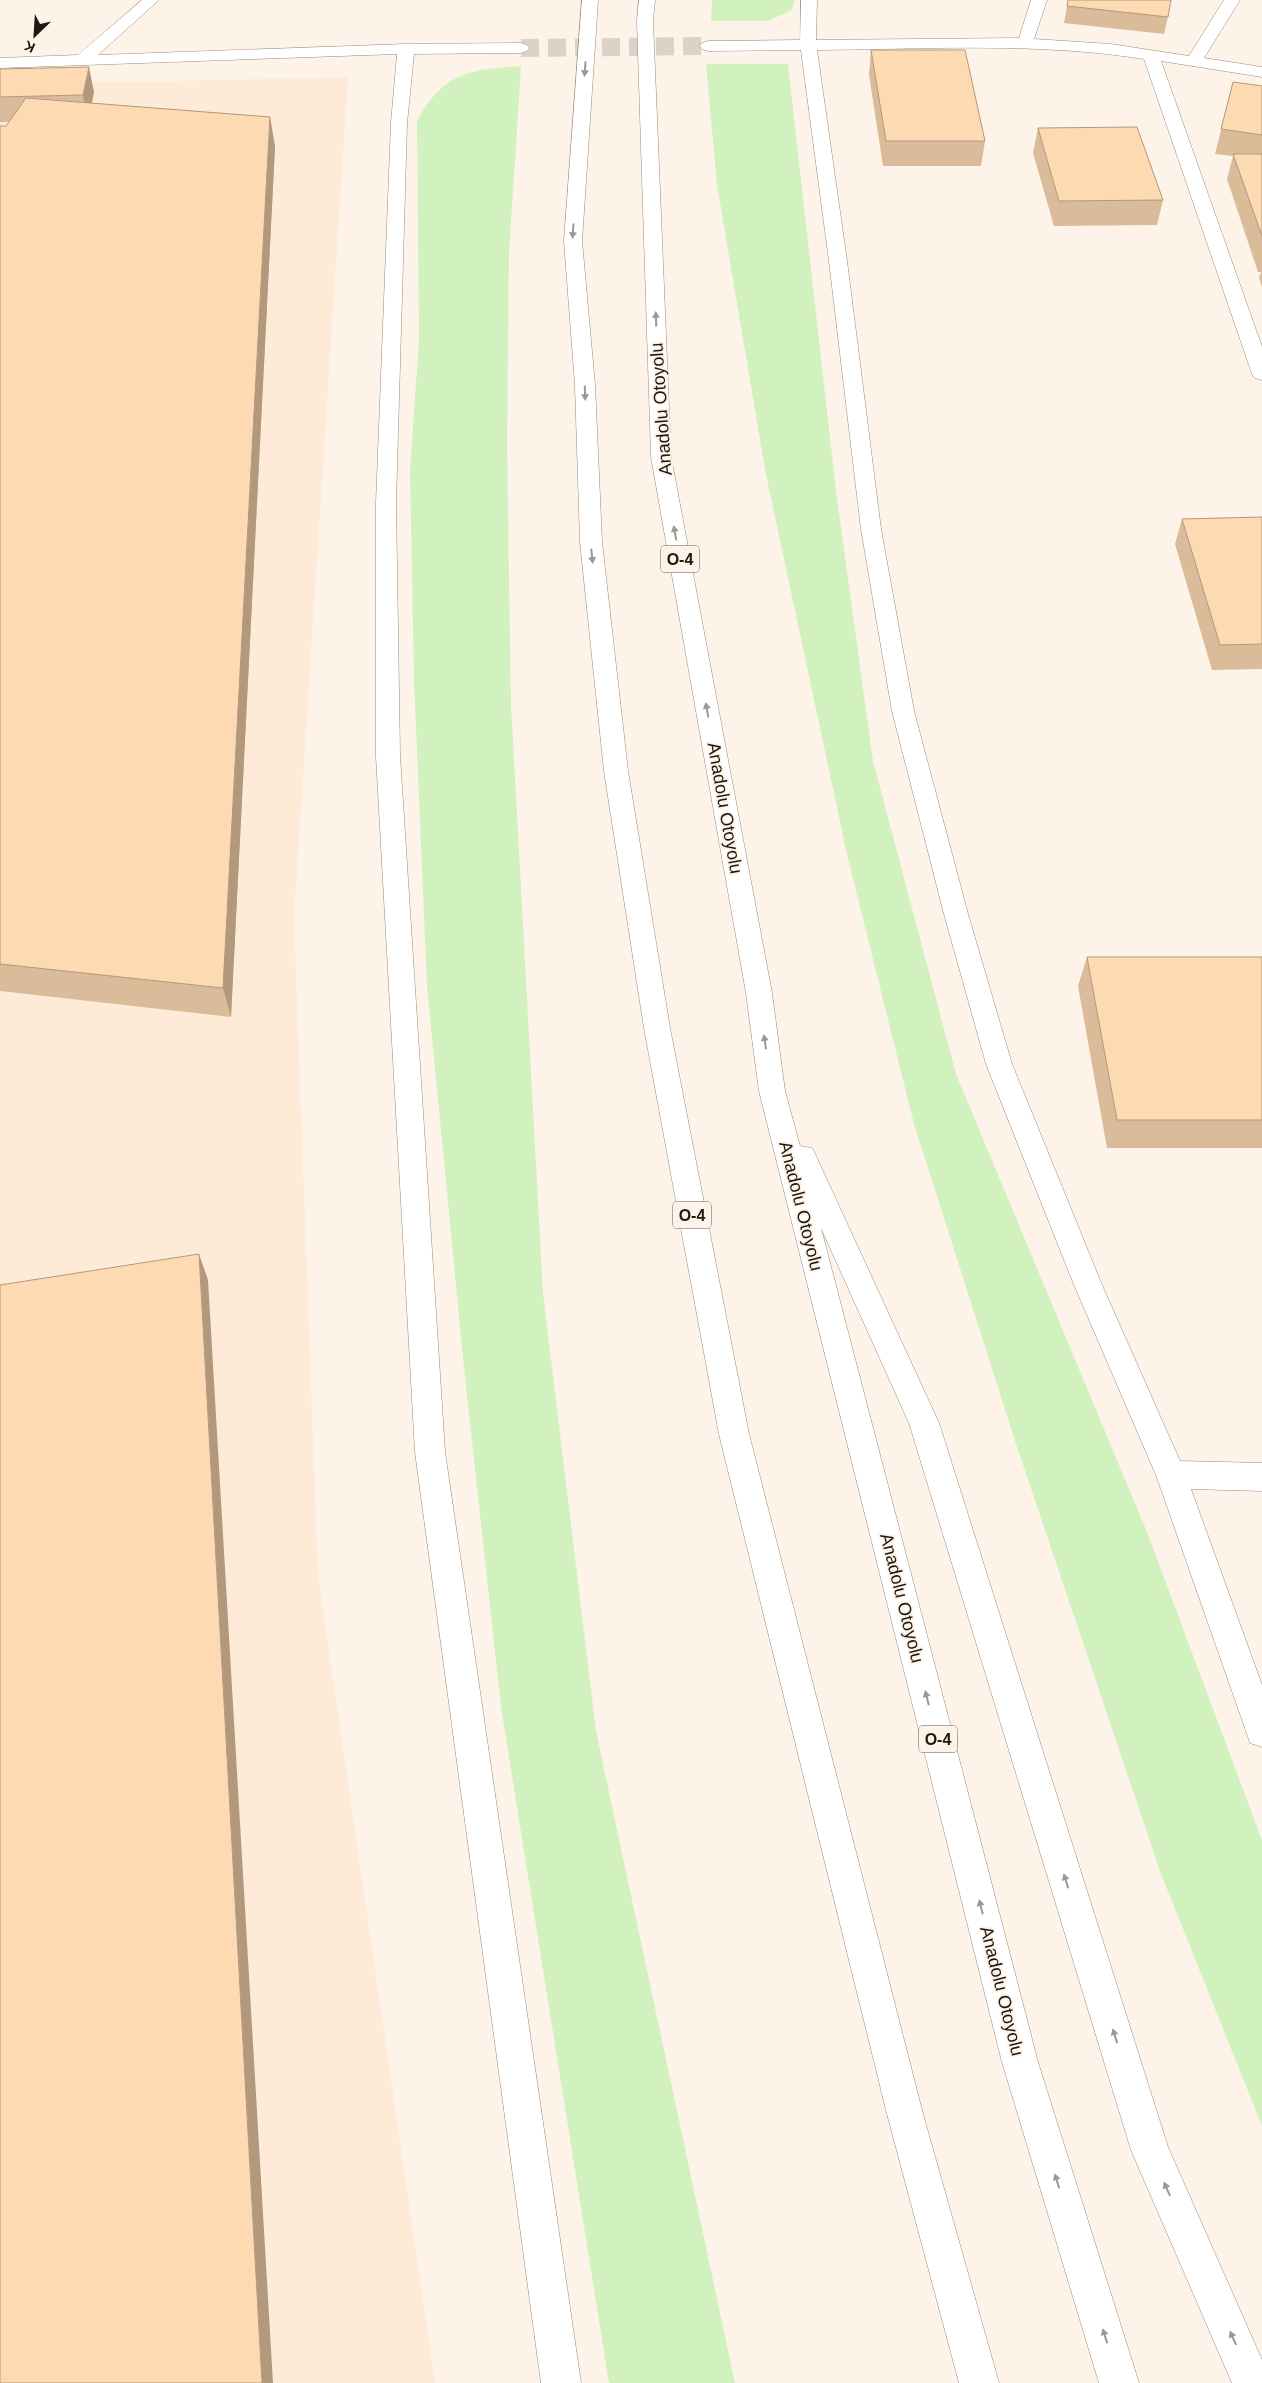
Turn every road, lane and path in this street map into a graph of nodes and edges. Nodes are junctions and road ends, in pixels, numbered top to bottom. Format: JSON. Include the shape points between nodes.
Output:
{"nodes":[{"id":1,"x":151,"y":0,"type":"edge"},
{"id":2,"x":590,"y":0,"type":"edge"},
{"id":3,"x":647,"y":0,"type":"edge"},
{"id":4,"x":809,"y":0,"type":"edge"},
{"id":5,"x":1039,"y":0,"type":"edge"},
{"id":6,"x":1232,"y":0,"type":"edge"},
{"id":7,"x":1025,"y":43,"type":"junction"},
{"id":8,"x":808,"y":44,"type":"junction"},
{"id":9,"x":708,"y":46,"type":"tunnel mouth"},
{"id":10,"x":521,"y":48,"type":"tunnel mouth"},
{"id":11,"x":406,"y":49,"type":"junction"},
{"id":12,"x":1150,"y":54,"type":"junction"},
{"id":13,"x":82,"y":60,"type":"junction"},
{"id":14,"x":1194,"y":61,"type":"junction"},
{"id":15,"x":0,"y":63,"type":"edge"},
{"id":16,"x":1262,"y":72,"type":"edge"},
{"id":17,"x":1262,"y":374,"type":"edge"},
{"id":18,"x":772,"y":1091,"type":"junction"},
{"id":19,"x":1171,"y":1475,"type":"junction"},
{"id":20,"x":1262,"y":1477,"type":"edge"},
{"id":21,"x":1262,"y":1732,"type":"edge"},
{"id":22,"x":561,"y":2383,"type":"edge"},
{"id":23,"x":979,"y":2383,"type":"edge"},
{"id":24,"x":1119,"y":2383,"type":"edge"},
{"id":25,"x":1252,"y":2383,"type":"edge"}],
"edges":[{"from":1,"to":13,"type":"main road"},
{"from":2,"to":23,"type":"main road","number":"O-4","one_way":true,"via":[[573,241],[585,384],[591,542],[616,771],[657,1028],[734,1434],[902,2104]]},
{"from":18,"to":3,"type":"main road","name":"Anadolu Otoyolu","number":"O-4","one_way":true,"via":[[759,992],[661,458]]},
{"from":4,"to":8,"type":"main road"},
{"from":5,"to":7,"type":"main road"},
{"from":6,"to":14,"type":"main road"},
{"from":7,"to":8,"type":"main road"},
{"from":7,"to":12,"type":"main road"},
{"from":8,"to":9,"type":"main road"},
{"from":8,"to":19,"type":"main road","via":[[871,529],[903,711],[999,1064],[1088,1285]]},
{"from":10,"to":11,"type":"main road"},
{"from":11,"to":13,"type":"main road"},
{"from":11,"to":22,"type":"main road","via":[[399,123],[386,503],[388,756],[430,1452]]},
{"from":12,"to":14,"type":"main road"},
{"from":12,"to":17,"type":"main road"},
{"from":13,"to":15,"type":"main road"},
{"from":14,"to":16,"type":"main road"},
{"from":24,"to":18,"type":"main road","name":"Anadolu Otoyolu","number":"O-4","one_way":true,"via":[[1020,2062]]},
{"from":25,"to":18,"type":"main road","one_way":true,"via":[[1150,2150],[924,1423]]},
{"from":19,"to":20,"type":"main road"},
{"from":19,"to":21,"type":"main road"}]}
